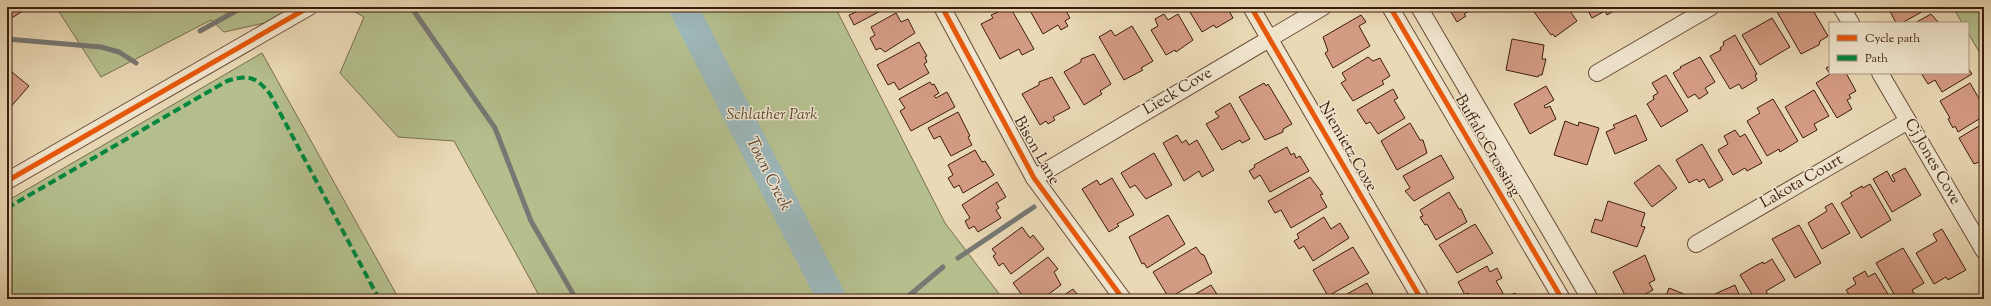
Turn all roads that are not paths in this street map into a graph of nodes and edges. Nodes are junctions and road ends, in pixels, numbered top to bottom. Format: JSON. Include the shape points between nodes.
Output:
{"nodes":[{"id":1,"x":309,"y":7,"type":"edge"},
{"id":2,"x":942,"y":7,"type":"edge"},
{"id":3,"x":1251,"y":7,"type":"edge"},
{"id":4,"x":1323,"y":7,"type":"edge"},
{"id":5,"x":1390,"y":7,"type":"edge"},
{"id":6,"x":1419,"y":7,"type":"edge"},
{"id":7,"x":1711,"y":7,"type":"edge"},
{"id":8,"x":1841,"y":7,"type":"edge"},
{"id":9,"x":1850,"y":22,"type":"edge"},
{"id":10,"x":1269,"y":38,"type":"junction"},
{"id":11,"x":1597,"y":73,"type":"dead end"},
{"id":12,"x":1881,"y":74,"type":"edge"},
{"id":13,"x":1908,"y":121,"type":"junction"},
{"id":14,"x":1034,"y":178,"type":"junction"},
{"id":15,"x":7,"y":182,"type":"edge"},
{"id":16,"x":1696,"y":244,"type":"dead end"},
{"id":17,"x":1984,"y":251,"type":"edge"},
{"id":18,"x":1123,"y":299,"type":"edge"},
{"id":19,"x":1421,"y":299,"type":"edge"},
{"id":20,"x":1562,"y":299,"type":"edge"},
{"id":21,"x":1590,"y":299,"type":"edge"}],
"edges":[{"from":1,"to":15,"type":"street"},
{"from":2,"to":14,"type":"street","name":"Bison Lane"},
{"from":3,"to":10,"type":"street","name":"Niemietz Cove"},
{"from":4,"to":10,"type":"street","name":"Lieck Cove"},
{"from":5,"to":20,"type":"street","name":"Buffalo Crossing"},
{"from":6,"to":21,"type":"street","name":"Buffalo Crossing"},
{"from":7,"to":11,"type":"street"},
{"from":8,"to":9,"type":"street"},
{"from":10,"to":14,"type":"street","name":"Lieck Cove"},
{"from":10,"to":19,"type":"street","name":"Niemietz Cove"},
{"from":12,"to":13,"type":"street","name":"Cj Jones Cove"},
{"from":13,"to":16,"type":"street","name":"Lakota Court"},
{"from":13,"to":17,"type":"street","name":"Cj Jones Cove"},
{"from":14,"to":18,"type":"street","name":"Bison Lane"}]}
